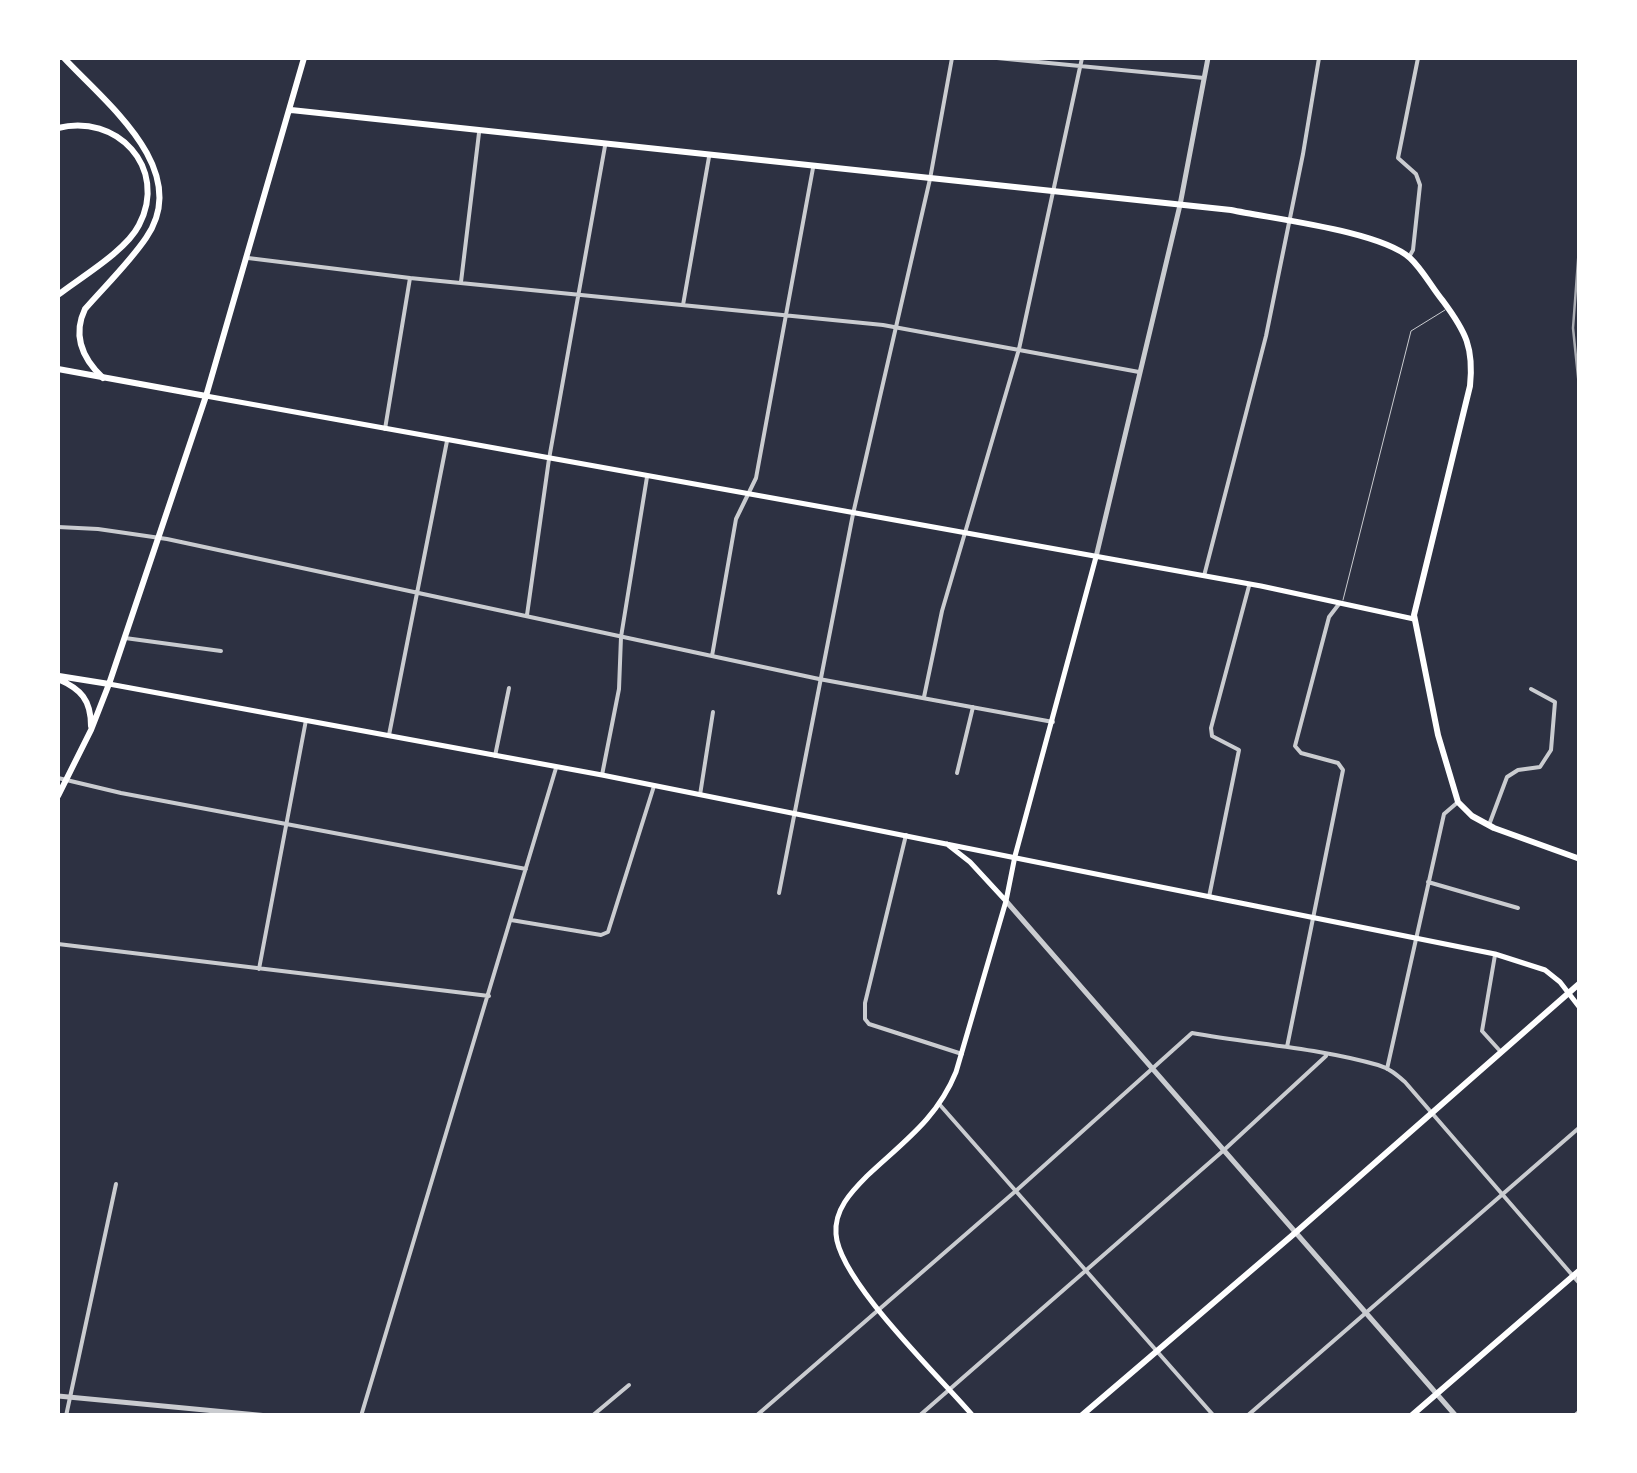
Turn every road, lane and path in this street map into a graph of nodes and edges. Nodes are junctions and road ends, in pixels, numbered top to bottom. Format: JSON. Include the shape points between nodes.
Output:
{"nodes":[{"id":1,"x":64,"y":58,"type":"edge"},
{"id":2,"x":304,"y":58,"type":"edge"},
{"id":3,"x":927,"y":58,"type":"edge"},
{"id":4,"x":940,"y":58,"type":"edge"},
{"id":5,"x":952,"y":58,"type":"edge"},
{"id":6,"x":998,"y":58,"type":"edge"},
{"id":7,"x":1082,"y":58,"type":"edge"},
{"id":8,"x":1208,"y":58,"type":"edge"},
{"id":9,"x":1320,"y":58,"type":"edge"},
{"id":10,"x":1418,"y":58,"type":"edge"},
{"id":11,"x":1080,"y":68,"type":"junction"},
{"id":12,"x":1204,"y":78,"type":"junction"},
{"id":13,"x":291,"y":110,"type":"junction"},
{"id":14,"x":58,"y":128,"type":"edge"},
{"id":15,"x":480,"y":132,"type":"junction"},
{"id":16,"x":604,"y":146,"type":"junction"},
{"id":17,"x":709,"y":156,"type":"junction"},
{"id":18,"x":813,"y":166,"type":"junction"},
{"id":19,"x":930,"y":179,"type":"junction"},
{"id":20,"x":1054,"y":192,"type":"junction"},
{"id":21,"x":1180,"y":205,"type":"junction"},
{"id":22,"x":1288,"y":222,"type":"junction"},
{"id":23,"x":1409,"y":257,"type":"junction"},
{"id":24,"x":248,"y":258,"type":"junction"},
{"id":25,"x":410,"y":278,"type":"junction"},
{"id":26,"x":461,"y":282,"type":"junction"},
{"id":27,"x":58,"y":295,"type":"edge"},
{"id":28,"x":578,"y":296,"type":"junction"},
{"id":29,"x":682,"y":305,"type":"junction"},
{"id":30,"x":1448,"y":308,"type":"junction"},
{"id":31,"x":786,"y":314,"type":"junction"},
{"id":32,"x":895,"y":327,"type":"junction"},
{"id":33,"x":1019,"y":350,"type":"junction"},
{"id":34,"x":58,"y":369,"type":"edge"},
{"id":35,"x":1140,"y":372,"type":"junction"},
{"id":36,"x":103,"y":378,"type":"junction"},
{"id":37,"x":206,"y":396,"type":"junction"},
{"id":38,"x":385,"y":429,"type":"junction"},
{"id":39,"x":446,"y":441,"type":"junction"},
{"id":40,"x":549,"y":458,"type":"junction"},
{"id":41,"x":648,"y":478,"type":"junction"},
{"id":42,"x":747,"y":495,"type":"junction"},
{"id":43,"x":853,"y":514,"type":"junction"},
{"id":44,"x":58,"y":527,"type":"edge"},
{"id":45,"x":967,"y":535,"type":"junction"},
{"id":46,"x":158,"y":538,"type":"junction"},
{"id":47,"x":1096,"y":557,"type":"junction"},
{"id":48,"x":1204,"y":576,"type":"junction"},
{"id":49,"x":1250,"y":584,"type":"junction"},
{"id":50,"x":417,"y":592,"type":"junction"},
{"id":51,"x":1339,"y":604,"type":"junction"},
{"id":52,"x":527,"y":617,"type":"junction"},
{"id":53,"x":1414,"y":619,"type":"junction"},
{"id":54,"x":621,"y":637,"type":"junction"},
{"id":55,"x":125,"y":638,"type":"junction"},
{"id":56,"x":221,"y":651,"type":"dead end"},
{"id":57,"x":712,"y":656,"type":"junction"},
{"id":58,"x":58,"y":678,"type":"edge"},
{"id":59,"x":819,"y":679,"type":"junction"},
{"id":60,"x":109,"y":684,"type":"junction"},
{"id":61,"x":509,"y":688,"type":"dead end"},
{"id":62,"x":1531,"y":690,"type":"dead end"},
{"id":63,"x":924,"y":697,"type":"junction"},
{"id":64,"x":973,"y":707,"type":"junction"},
{"id":65,"x":713,"y":712,"type":"dead end"},
{"id":66,"x":306,"y":720,"type":"junction"},
{"id":67,"x":1052,"y":722,"type":"junction"},
{"id":68,"x":91,"y":730,"type":"junction"},
{"id":69,"x":389,"y":735,"type":"junction"},
{"id":70,"x":496,"y":756,"type":"junction"},
{"id":71,"x":556,"y":768,"type":"junction"},
{"id":72,"x":957,"y":773,"type":"dead end"},
{"id":73,"x":602,"y":775,"type":"junction"},
{"id":74,"x":62,"y":779,"type":"edge"},
{"id":75,"x":654,"y":786,"type":"junction"},
{"id":76,"x":700,"y":795,"type":"junction"},
{"id":77,"x":58,"y":796,"type":"edge"},
{"id":78,"x":1458,"y":802,"type":"junction"},
{"id":79,"x":795,"y":813,"type":"junction"},
{"id":80,"x":287,"y":824,"type":"junction"},
{"id":81,"x":1489,"y":824,"type":"junction"},
{"id":82,"x":906,"y":835,"type":"junction"},
{"id":83,"x":945,"y":843,"type":"junction"},
{"id":84,"x":1015,"y":856,"type":"junction"},
{"id":85,"x":1580,"y":859,"type":"edge"},
{"id":86,"x":526,"y":869,"type":"junction"},
{"id":87,"x":1428,"y":882,"type":"junction"},
{"id":88,"x":778,"y":893,"type":"dead end"},
{"id":89,"x":1209,"y":896,"type":"junction"},
{"id":90,"x":1006,"y":901,"type":"junction"},
{"id":91,"x":1518,"y":908,"type":"dead end"},
{"id":92,"x":1314,"y":918,"type":"junction"},
{"id":93,"x":511,"y":920,"type":"junction"},
{"id":94,"x":1414,"y":939,"type":"junction"},
{"id":95,"x":58,"y":944,"type":"edge"},
{"id":96,"x":1495,"y":954,"type":"junction"},
{"id":97,"x":259,"y":969,"type":"junction"},
{"id":98,"x":1580,"y":983,"type":"edge"},
{"id":99,"x":1567,"y":994,"type":"junction"},
{"id":100,"x":489,"y":996,"type":"junction"},
{"id":101,"x":1580,"y":1008,"type":"edge"},
{"id":102,"x":1286,"y":1049,"type":"junction"},
{"id":103,"x":1501,"y":1052,"type":"junction"},
{"id":104,"x":962,"y":1054,"type":"junction"},
{"id":105,"x":1326,"y":1056,"type":"junction"},
{"id":106,"x":1387,"y":1069,"type":"junction"},
{"id":107,"x":1153,"y":1071,"type":"junction"},
{"id":108,"x":940,"y":1105,"type":"junction"},
{"id":109,"x":1431,"y":1112,"type":"junction"},
{"id":110,"x":1580,"y":1127,"type":"edge"},
{"id":111,"x":1224,"y":1150,"type":"junction"},
{"id":112,"x":116,"y":1184,"type":"dead end"},
{"id":113,"x":1018,"y":1190,"type":"junction"},
{"id":114,"x":1501,"y":1194,"type":"junction"},
{"id":115,"x":1295,"y":1234,"type":"junction"},
{"id":116,"x":1086,"y":1269,"type":"junction"},
{"id":117,"x":1576,"y":1273,"type":"edge"},
{"id":118,"x":1580,"y":1284,"type":"edge"},
{"id":119,"x":879,"y":1309,"type":"junction"},
{"id":120,"x":1366,"y":1313,"type":"junction"},
{"id":121,"x":1157,"y":1352,"type":"junction"},
{"id":122,"x":628,"y":1385,"type":"dead end"},
{"id":123,"x":950,"y":1388,"type":"junction"},
{"id":124,"x":1437,"y":1394,"type":"junction"},
{"id":125,"x":58,"y":1396,"type":"edge"},
{"id":126,"x":68,"y":1396,"type":"junction"},
{"id":127,"x":66,"y":1416,"type":"edge"},
{"id":128,"x":268,"y":1416,"type":"edge"},
{"id":129,"x":361,"y":1416,"type":"edge"},
{"id":130,"x":592,"y":1416,"type":"edge"},
{"id":131,"x":756,"y":1416,"type":"edge"},
{"id":132,"x":919,"y":1416,"type":"edge"},
{"id":133,"x":974,"y":1416,"type":"edge"},
{"id":134,"x":1081,"y":1416,"type":"edge"},
{"id":135,"x":1214,"y":1416,"type":"edge"},
{"id":136,"x":1247,"y":1416,"type":"edge"},
{"id":137,"x":1411,"y":1416,"type":"edge"},
{"id":138,"x":1456,"y":1416,"type":"edge"}],
"edges":[{"from":1,"to":36,"type":"main road","via":[[150,154],[158,178],[159,201],[146,238],[80,319],[82,351]]},
{"from":2,"to":13,"type":"main road"},
{"from":3,"to":4,"type":"street"},
{"from":5,"to":19,"type":"street"},
{"from":6,"to":11,"type":"street"},
{"from":7,"to":11,"type":"street"},
{"from":8,"to":12,"type":"street"},
{"from":9,"to":22,"type":"street"},
{"from":10,"to":23,"type":"street","via":[[1398,158],[1420,184]]},
{"from":11,"to":12,"type":"street"},
{"from":11,"to":20,"type":"street"},
{"from":12,"to":21,"type":"street"},
{"from":13,"to":15,"type":"main road"},
{"from":13,"to":24,"type":"main road"},
{"from":14,"to":27,"type":"main road","via":[[91,124],[118,136],[138,157],[147,185],[134,234]]},
{"from":15,"to":16,"type":"main road"},
{"from":15,"to":26,"type":"street"},
{"from":16,"to":17,"type":"main road"},
{"from":16,"to":28,"type":"street"},
{"from":17,"to":18,"type":"main road"},
{"from":17,"to":29,"type":"street"},
{"from":18,"to":19,"type":"main road"},
{"from":18,"to":31,"type":"street"},
{"from":19,"to":20,"type":"main road"},
{"from":19,"to":32,"type":"street"},
{"from":20,"to":21,"type":"main road"},
{"from":20,"to":33,"type":"street"},
{"from":21,"to":22,"type":"main road"},
{"from":21,"to":35,"type":"street"},
{"from":22,"to":23,"type":"main road","via":[[1384,243]]},
{"from":22,"to":48,"type":"street"},
{"from":23,"to":30,"type":"main road"},
{"from":24,"to":25,"type":"street"},
{"from":24,"to":37,"type":"main road"},
{"from":25,"to":26,"type":"street"},
{"from":25,"to":38,"type":"street"},
{"from":26,"to":28,"type":"street"},
{"from":28,"to":29,"type":"street"},
{"from":28,"to":40,"type":"street"},
{"from":29,"to":31,"type":"street"},
{"from":30,"to":51,"type":"lane","via":[[1411,331],[1348,590]]},
{"from":30,"to":53,"type":"main road","via":[[1470,348],[1471,374]]},
{"from":31,"to":32,"type":"street"},
{"from":31,"to":42,"type":"street","via":[[756,478]]},
{"from":32,"to":33,"type":"street"},
{"from":32,"to":43,"type":"street"},
{"from":33,"to":35,"type":"street"},
{"from":33,"to":45,"type":"street"},
{"from":34,"to":36,"type":"main road"},
{"from":35,"to":47,"type":"street"},
{"from":36,"to":37,"type":"main road"},
{"from":37,"to":38,"type":"main road"},
{"from":37,"to":46,"type":"main road"},
{"from":38,"to":39,"type":"main road"},
{"from":39,"to":40,"type":"main road"},
{"from":39,"to":50,"type":"street"},
{"from":40,"to":41,"type":"main road"},
{"from":40,"to":52,"type":"street"},
{"from":41,"to":42,"type":"main road"},
{"from":41,"to":54,"type":"street"},
{"from":42,"to":43,"type":"main road"},
{"from":42,"to":57,"type":"street","via":[[736,519]]},
{"from":43,"to":45,"type":"main road"},
{"from":43,"to":59,"type":"street"},
{"from":44,"to":46,"type":"street"},
{"from":45,"to":47,"type":"main road"},
{"from":45,"to":63,"type":"street"},
{"from":46,"to":50,"type":"street"},
{"from":46,"to":55,"type":"main road"},
{"from":47,"to":48,"type":"main road"},
{"from":47,"to":67,"type":"main road"},
{"from":48,"to":49,"type":"main road"},
{"from":49,"to":51,"type":"main road"},
{"from":49,"to":89,"type":"street","via":[[1211,728],[1212,736],[1238,750]]},
{"from":50,"to":52,"type":"street"},
{"from":50,"to":69,"type":"street"},
{"from":51,"to":53,"type":"main road"},
{"from":51,"to":92,"type":"street","via":[[1296,746],[1343,770]]},
{"from":52,"to":54,"type":"street"},
{"from":53,"to":78,"type":"main road"},
{"from":54,"to":57,"type":"street"},
{"from":54,"to":73,"type":"street","via":[[619,690]]},
{"from":55,"to":56,"type":"street"},
{"from":55,"to":60,"type":"main road"},
{"from":57,"to":59,"type":"street"},
{"from":58,"to":60,"type":"main road"},
{"from":58,"to":68,"type":"main road","via":[[86,698]]},
{"from":59,"to":63,"type":"street"},
{"from":59,"to":79,"type":"street"},
{"from":60,"to":66,"type":"main road"},
{"from":60,"to":68,"type":"main road"},
{"from":61,"to":70,"type":"street"},
{"from":62,"to":81,"type":"street","via":[[1555,702],[1551,750],[1540,767],[1507,777]]},
{"from":63,"to":64,"type":"street"},
{"from":64,"to":67,"type":"street"},
{"from":64,"to":72,"type":"street"},
{"from":65,"to":76,"type":"street"},
{"from":66,"to":69,"type":"main road"},
{"from":66,"to":80,"type":"street"},
{"from":67,"to":84,"type":"main road"},
{"from":68,"to":74,"type":"main road"},
{"from":69,"to":70,"type":"main road"},
{"from":70,"to":71,"type":"main road"},
{"from":71,"to":73,"type":"main road"},
{"from":71,"to":86,"type":"street"},
{"from":73,"to":75,"type":"main road"},
{"from":74,"to":77,"type":"main road"},
{"from":74,"to":80,"type":"street"},
{"from":75,"to":76,"type":"main road"},
{"from":75,"to":93,"type":"street","via":[[608,932]]},
{"from":76,"to":79,"type":"main road"},
{"from":78,"to":81,"type":"main road"},
{"from":78,"to":87,"type":"street","via":[[1444,814]]},
{"from":79,"to":82,"type":"main road"},
{"from":79,"to":88,"type":"street"},
{"from":80,"to":86,"type":"street"},
{"from":80,"to":97,"type":"street"},
{"from":81,"to":85,"type":"main road"},
{"from":82,"to":83,"type":"main road"},
{"from":82,"to":104,"type":"street","via":[[865,1019]]},
{"from":83,"to":84,"type":"main road"},
{"from":83,"to":90,"type":"main road"},
{"from":84,"to":89,"type":"main road"},
{"from":84,"to":90,"type":"main road"},
{"from":86,"to":93,"type":"street"},
{"from":87,"to":91,"type":"street"},
{"from":87,"to":94,"type":"street"},
{"from":89,"to":92,"type":"main road"},
{"from":90,"to":104,"type":"main road"},
{"from":90,"to":107,"type":"street"},
{"from":92,"to":94,"type":"main road"},
{"from":92,"to":102,"type":"street"},
{"from":93,"to":100,"type":"street"},
{"from":94,"to":96,"type":"main road"},
{"from":94,"to":106,"type":"street"},
{"from":95,"to":97,"type":"street"},
{"from":96,"to":99,"type":"main road","via":[[1545,970]]},
{"from":96,"to":103,"type":"street","via":[[1482,1031]]},
{"from":97,"to":100,"type":"street"},
{"from":98,"to":99,"type":"main road"},
{"from":99,"to":101,"type":"main road"},
{"from":99,"to":103,"type":"main road"},
{"from":100,"to":129,"type":"street"},
{"from":102,"to":105,"type":"street"},
{"from":102,"to":107,"type":"street","via":[[1192,1034]]},
{"from":103,"to":109,"type":"main road"},
{"from":104,"to":108,"type":"main road"},
{"from":105,"to":106,"type":"street"},
{"from":105,"to":111,"type":"street"},
{"from":106,"to":109,"type":"street"},
{"from":107,"to":111,"type":"street"},
{"from":107,"to":113,"type":"street"},
{"from":108,"to":113,"type":"street"},
{"from":108,"to":119,"type":"main road","via":[[840,1208],[838,1246]]},
{"from":109,"to":114,"type":"street"},
{"from":109,"to":115,"type":"main road"},
{"from":110,"to":114,"type":"street"},
{"from":111,"to":115,"type":"street"},
{"from":111,"to":116,"type":"street"},
{"from":112,"to":126,"type":"street"},
{"from":113,"to":116,"type":"street"},
{"from":113,"to":119,"type":"street"},
{"from":114,"to":117,"type":"street"},
{"from":114,"to":120,"type":"street"},
{"from":115,"to":120,"type":"street"},
{"from":115,"to":121,"type":"main road"},
{"from":116,"to":121,"type":"street"},
{"from":116,"to":123,"type":"street"},
{"from":117,"to":118,"type":"street"},
{"from":117,"to":124,"type":"main road"},
{"from":119,"to":123,"type":"main road"},
{"from":119,"to":131,"type":"street"},
{"from":120,"to":124,"type":"street"},
{"from":120,"to":136,"type":"street"},
{"from":121,"to":134,"type":"main road"},
{"from":121,"to":135,"type":"street"},
{"from":122,"to":130,"type":"street"},
{"from":123,"to":132,"type":"street"},
{"from":123,"to":133,"type":"main road"},
{"from":124,"to":137,"type":"main road"},
{"from":124,"to":138,"type":"street"},
{"from":125,"to":126,"type":"street"},
{"from":126,"to":127,"type":"street"},
{"from":126,"to":128,"type":"street"}]}
